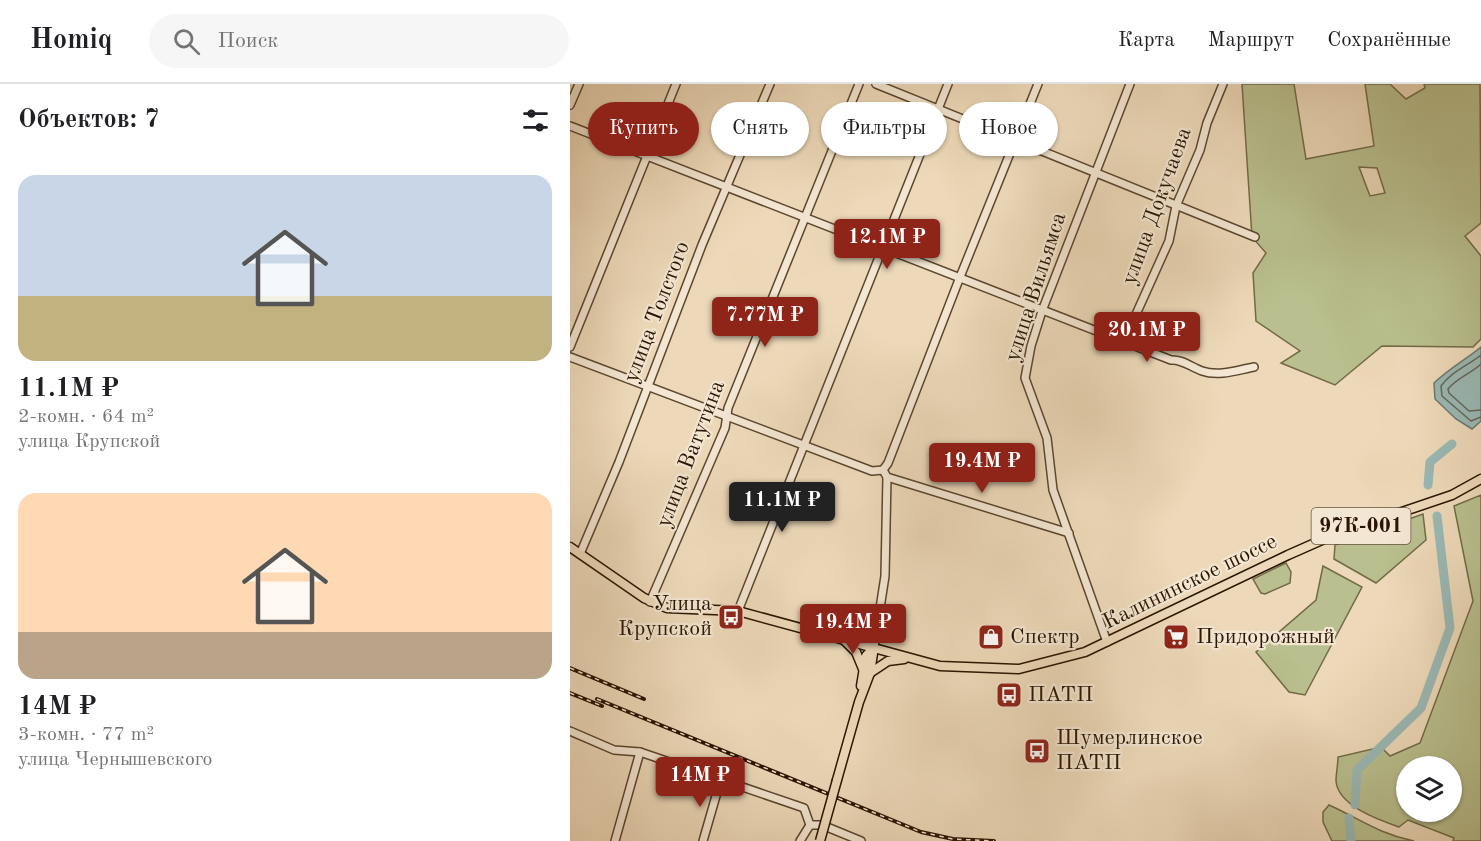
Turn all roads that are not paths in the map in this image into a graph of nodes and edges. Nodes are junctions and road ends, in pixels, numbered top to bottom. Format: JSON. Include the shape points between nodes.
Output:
{"nodes":[{"id":1,"x":579,"y":84,"type":"edge"},
{"id":2,"x":676,"y":84,"type":"edge"},
{"id":3,"x":770,"y":84,"type":"edge"},
{"id":4,"x":859,"y":84,"type":"edge"},
{"id":5,"x":876,"y":84,"type":"edge"},
{"id":6,"x":948,"y":84,"type":"edge"},
{"id":7,"x":1038,"y":84,"type":"edge"},
{"id":8,"x":1130,"y":84,"type":"edge"},
{"id":9,"x":1223,"y":84,"type":"edge"},
{"id":10,"x":668,"y":102,"type":"edge"},
{"id":11,"x":921,"y":102,"type":"edge"},
{"id":12,"x":941,"y":102,"type":"edge"},
{"id":13,"x":1031,"y":102,"type":"edge"},
{"id":14,"x":570,"y":105,"type":"edge"},
{"id":15,"x":570,"y":126,"type":"edge"},
{"id":16,"x":588,"y":133,"type":"edge"},
{"id":17,"x":645,"y":156,"type":"joint"},
{"id":18,"x":919,"y":156,"type":"edge"},
{"id":19,"x":1009,"y":156,"type":"edge"},
{"id":20,"x":1055,"y":156,"type":"edge"},
{"id":21,"x":1094,"y":172,"type":"junction"},
{"id":22,"x":727,"y":188,"type":"junction"},
{"id":23,"x":1176,"y":206,"type":"junction"},
{"id":24,"x":804,"y":217,"type":"junction"},
{"id":25,"x":1255,"y":237,"type":"dead end"},
{"id":26,"x":882,"y":246,"type":"junction"},
{"id":27,"x":960,"y":277,"type":"junction"},
{"id":28,"x":1042,"y":311,"type":"junction"},
{"id":29,"x":1124,"y":341,"type":"junction"},
{"id":30,"x":570,"y":347,"type":"edge"},
{"id":31,"x":570,"y":357,"type":"edge"},
{"id":32,"x":1254,"y":367,"type":"dead end"},
{"id":33,"x":647,"y":386,"type":"junction"},
{"id":34,"x":726,"y":417,"type":"junction"},
{"id":35,"x":803,"y":446,"type":"junction"},
{"id":36,"x":885,"y":473,"type":"junction"},
{"id":37,"x":1479,"y":480,"type":"edge"},
{"id":38,"x":1069,"y":533,"type":"junction"},
{"id":39,"x":570,"y":548,"type":"edge"},
{"id":40,"x":580,"y":554,"type":"junction"},
{"id":41,"x":650,"y":602,"type":"junction"},
{"id":42,"x":738,"y":611,"type":"junction"},
{"id":43,"x":838,"y":637,"type":"junction"},
{"id":44,"x":1107,"y":642,"type":"junction"},
{"id":45,"x":874,"y":647,"type":"junction"},
{"id":46,"x":910,"y":659,"type":"junction"},
{"id":47,"x":866,"y":674,"type":"junction"},
{"id":48,"x":570,"y":731,"type":"edge"},
{"id":49,"x":640,"y":752,"type":"junction"},
{"id":50,"x":720,"y":782,"type":"junction"},
{"id":51,"x":810,"y":825,"type":"junction"},
{"id":52,"x":615,"y":841,"type":"edge"},
{"id":53,"x":703,"y":841,"type":"edge"},
{"id":54,"x":800,"y":841,"type":"edge"},
{"id":55,"x":820,"y":841,"type":"edge"},
{"id":56,"x":861,"y":841,"type":"edge"}],
"edges":[{"from":1,"to":14,"type":"street"},
{"from":2,"to":10,"type":"street"},
{"from":3,"to":22,"type":"street","name":"улица Толстого"},
{"from":4,"to":24,"type":"street","name":"улица Ватутина"},
{"from":5,"to":11,"type":"street"},
{"from":6,"to":12,"type":"street"},
{"from":7,"to":13,"type":"street"},
{"from":8,"to":21,"type":"street","name":"улица Вильямса"},
{"from":9,"to":23,"type":"street","name":"улица Докучаева"},
{"from":15,"to":16,"type":"street"},
{"from":17,"to":22,"type":"street"},
{"from":17,"to":30,"type":"street"},
{"from":18,"to":26,"type":"street"},
{"from":19,"to":27,"type":"street"},
{"from":20,"to":21,"type":"street"},
{"from":21,"to":23,"type":"street"},
{"from":21,"to":28,"type":"street","name":"улица Вильямса"},
{"from":22,"to":24,"type":"street"},
{"from":22,"to":33,"type":"street","name":"улица Толстого"},
{"from":23,"to":25,"type":"street"},
{"from":23,"to":29,"type":"street","name":"улица Докучаева","via":[[1169,241]]},
{"from":24,"to":26,"type":"street"},
{"from":24,"to":34,"type":"street","name":"улица Ватутина"},
{"from":26,"to":27,"type":"street"},
{"from":26,"to":35,"type":"street"},
{"from":27,"to":28,"type":"street"},
{"from":27,"to":36,"type":"street"},
{"from":28,"to":29,"type":"street"},
{"from":28,"to":38,"type":"street","name":"улица Вильямса","via":[[1025,378],[1047,438],[1053,490]]},
{"from":29,"to":32,"type":"street","via":[[1205,372],[1227,373]]},
{"from":31,"to":33,"type":"street"},
{"from":33,"to":34,"type":"street"},
{"from":33,"to":40,"type":"street","name":"улица Толстого"},
{"from":34,"to":35,"type":"street"},
{"from":34,"to":41,"type":"street","name":"улица Ватутина","via":[[725,428]]},
{"from":35,"to":36,"type":"street"},
{"from":35,"to":42,"type":"street"},
{"from":36,"to":38,"type":"street"},
{"from":36,"to":45,"type":"street","via":[[885,576]]},
{"from":37,"to":44,"type":"main road","name":"Калининское шоссе","number":"97К-001","via":[[1452,495],[1309,546]]},
{"from":38,"to":44,"type":"street","name":"улица Вильямса"},
{"from":39,"to":40,"type":"main road"},
{"from":40,"to":41,"type":"main road"},
{"from":41,"to":42,"type":"main road","name":"Калининское шоссе","via":[[676,609]]},
{"from":42,"to":43,"type":"main road","name":"Калининское шоссе"},
{"from":43,"to":45,"type":"main road","name":"Калининское шоссе"},
{"from":43,"to":47,"type":"main road","via":[[856,652]]},
{"from":44,"to":46,"type":"main road","name":"Калининское шоссе","number":"97К-001","via":[[1066,658],[1019,669],[940,666]]},
{"from":45,"to":46,"type":"main road","name":"Калининское шоссе","number":"97К-001"},
{"from":45,"to":47,"type":"main road","via":[[866,656]]},
{"from":46,"to":47,"type":"main road","number":"97К-001","via":[[888,661]]},
{"from":47,"to":55,"type":"main road","bridge":true},
{"from":48,"to":49,"type":"street","via":[[614,750]]},
{"from":49,"to":50,"type":"street"},
{"from":49,"to":52,"type":"street"},
{"from":50,"to":51,"type":"street","via":[[748,787],[804,808]]},
{"from":50,"to":53,"type":"street"},
{"from":51,"to":54,"type":"street"},
{"from":51,"to":56,"type":"street","via":[[822,825]]}]}
